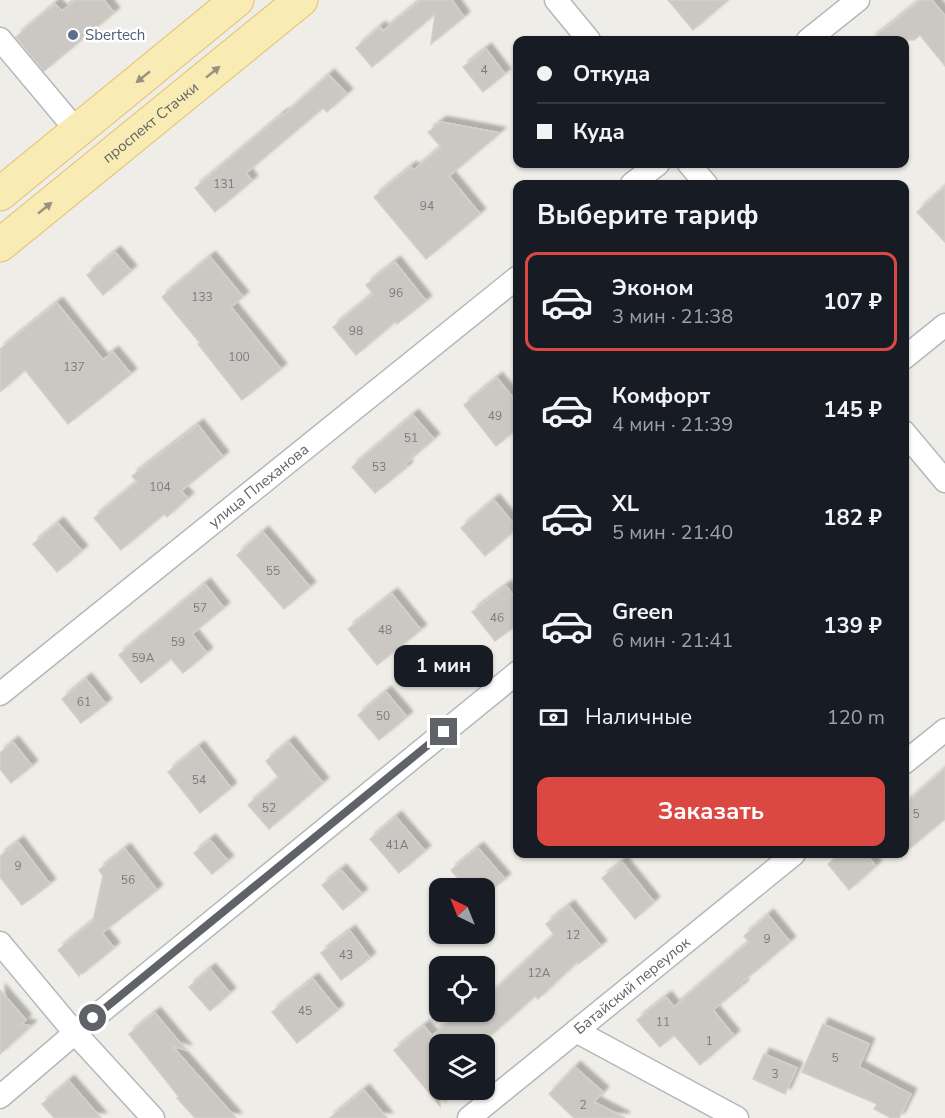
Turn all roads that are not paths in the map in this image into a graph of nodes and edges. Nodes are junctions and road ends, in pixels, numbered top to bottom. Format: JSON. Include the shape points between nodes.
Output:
{"nodes":[{"id":1,"x":237,"y":0,"type":"edge"},
{"id":2,"x":301,"y":0,"type":"edge"},
{"id":3,"x":556,"y":0,"type":"edge"},
{"id":4,"x":858,"y":0,"type":"edge"},
{"id":5,"x":586,"y":36,"type":"edge"},
{"id":6,"x":813,"y":36,"type":"edge"},
{"id":7,"x":0,"y":39,"type":"edge"},
{"id":8,"x":77,"y":131,"type":"junction"},
{"id":9,"x":653,"y":168,"type":"edge"},
{"id":10,"x":692,"y":168,"type":"edge"},
{"id":11,"x":637,"y":180,"type":"edge"},
{"id":12,"x":703,"y":180,"type":"edge"},
{"id":13,"x":0,"y":195,"type":"edge"},
{"id":14,"x":0,"y":245,"type":"edge"},
{"id":15,"x":513,"y":281,"type":"edge"},
{"id":16,"x":945,"y":325,"type":"edge"},
{"id":17,"x":909,"y":354,"type":"edge"},
{"id":18,"x":909,"y":438,"type":"edge"},
{"id":19,"x":945,"y":481,"type":"edge"},
{"id":20,"x":513,"y":676,"type":"edge"},
{"id":21,"x":0,"y":694,"type":"edge"},
{"id":22,"x":945,"y":730,"type":"edge"},
{"id":23,"x":909,"y":759,"type":"edge"},
{"id":24,"x":789,"y":858,"type":"edge"},
{"id":25,"x":0,"y":943,"type":"edge"},
{"id":26,"x":576,"y":1031,"type":"junction"},
{"id":27,"x":75,"y":1033,"type":"junction"},
{"id":28,"x":0,"y":1097,"type":"edge"},
{"id":29,"x":153,"y":1118,"type":"edge"},
{"id":30,"x":468,"y":1118,"type":"edge"},
{"id":31,"x":737,"y":1118,"type":"edge"}],
"edges":[{"from":1,"to":8,"type":"main road","one_way":true},
{"from":14,"to":2,"type":"main road","name":"проспект Стачки","one_way":true},
{"from":3,"to":5,"type":"street"},
{"from":4,"to":6,"type":"street"},
{"from":7,"to":8,"type":"street"},
{"from":8,"to":13,"type":"main road"},
{"from":9,"to":11,"type":"street"},
{"from":10,"to":12,"type":"street"},
{"from":15,"to":21,"type":"street","name":"улица Плеханова"},
{"from":16,"to":17,"type":"street"},
{"from":18,"to":19,"type":"street"},
{"from":20,"to":27,"type":"street"},
{"from":22,"to":23,"type":"street"},
{"from":24,"to":26,"type":"street","name":"Батайский переулок"},
{"from":25,"to":27,"type":"street"},
{"from":26,"to":30,"type":"street","name":"Батайский переулок"},
{"from":26,"to":31,"type":"street"},
{"from":27,"to":28,"type":"street"},
{"from":27,"to":29,"type":"street"}]}
